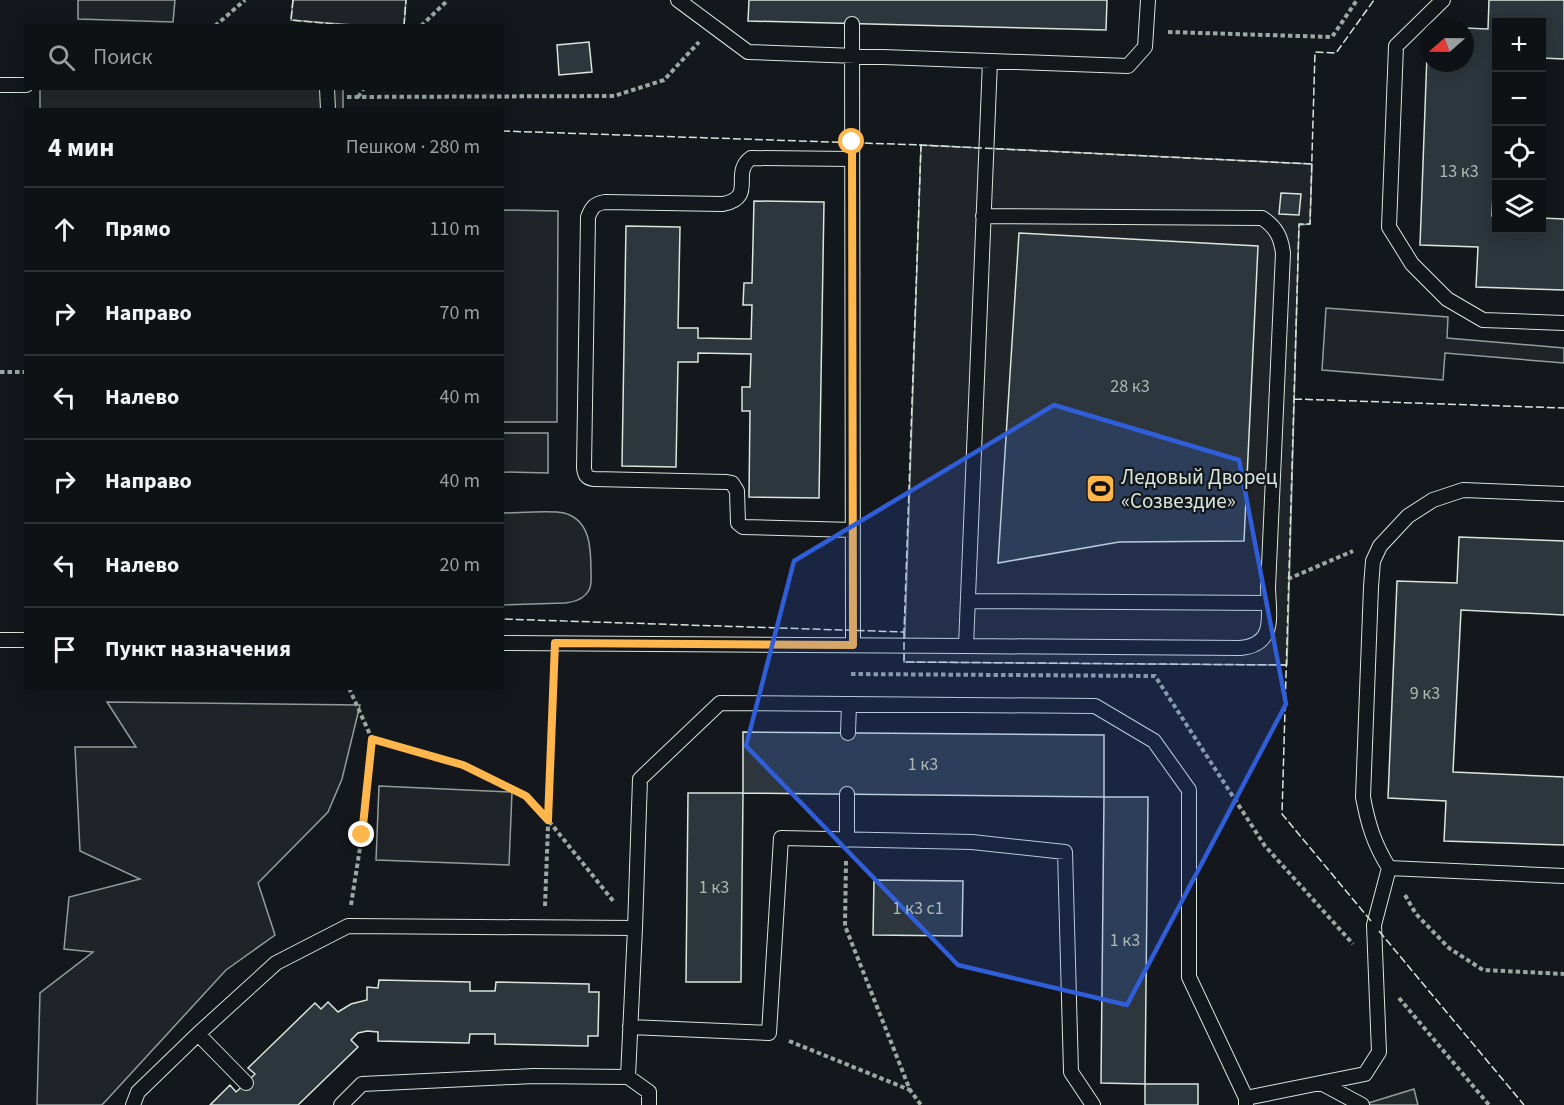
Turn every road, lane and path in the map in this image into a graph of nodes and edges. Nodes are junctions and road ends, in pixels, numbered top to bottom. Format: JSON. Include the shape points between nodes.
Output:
{"nodes":[{"id":1,"x":244,"y":0,"type":"edge"},
{"id":2,"x":448,"y":0,"type":"edge"},
{"id":3,"x":678,"y":0,"type":"edge"},
{"id":4,"x":1148,"y":0,"type":"edge"},
{"id":5,"x":1357,"y":0,"type":"edge"},
{"id":6,"x":1443,"y":0,"type":"edge"},
{"id":7,"x":217,"y":24,"type":"edge"},
{"id":8,"x":423,"y":24,"type":"edge"},
{"id":9,"x":852,"y":24,"type":"dead end"},
{"id":10,"x":713,"y":26,"type":"junction"},
{"id":11,"x":1146,"y":31,"type":"junction"},
{"id":12,"x":852,"y":56,"type":"junction"},
{"id":13,"x":990,"y":61,"type":"junction"},
{"id":14,"x":0,"y":85,"type":"edge"},
{"id":15,"x":24,"y":85,"type":"edge"},
{"id":16,"x":362,"y":90,"type":"edge"},
{"id":17,"x":358,"y":97,"type":"junction"},
{"id":18,"x":327,"y":98,"type":"edge"},
{"id":19,"x":852,"y":159,"type":"junction"},
{"id":20,"x":983,"y":216,"type":"junction"},
{"id":21,"x":1564,"y":323,"type":"edge"},
{"id":22,"x":0,"y":372,"type":"edge"},
{"id":23,"x":24,"y":372,"type":"edge"},
{"id":24,"x":1564,"y":494,"type":"edge"},
{"id":25,"x":853,"y":530,"type":"junction"},
{"id":26,"x":1389,"y":535,"type":"junction"},
{"id":27,"x":1268,"y":588,"type":"junction"},
{"id":28,"x":968,"y":602,"type":"junction"},
{"id":29,"x":1269,"y":603,"type":"junction"},
{"id":30,"x":0,"y":640,"type":"edge"},
{"id":31,"x":24,"y":640,"type":"edge"},
{"id":32,"x":504,"y":643,"type":"edge"},
{"id":33,"x":555,"y":643,"type":"junction"},
{"id":34,"x":853,"y":645,"type":"junction"},
{"id":35,"x":966,"y":646,"type":"junction"},
{"id":36,"x":350,"y":690,"type":"edge"},
{"id":37,"x":849,"y":704,"type":"junction"},
{"id":38,"x":848,"y":733,"type":"dead end"},
{"id":39,"x":372,"y":739,"type":"junction"},
{"id":40,"x":847,"y":794,"type":"dead end"},
{"id":41,"x":548,"y":820,"type":"junction"},
{"id":42,"x":847,"y":840,"type":"junction"},
{"id":43,"x":1389,"y":868,"type":"junction"},
{"id":44,"x":1564,"y":876,"type":"edge"},
{"id":45,"x":348,"y":926,"type":"junction"},
{"id":46,"x":544,"y":928,"type":"junction"},
{"id":47,"x":635,"y":928,"type":"junction"},
{"id":48,"x":1564,"y":974,"type":"edge"},
{"id":49,"x":630,"y":1027,"type":"junction"},
{"id":50,"x":769,"y":1033,"type":"junction"},
{"id":51,"x":198,"y":1034,"type":"junction"},
{"id":52,"x":628,"y":1077,"type":"junction"},
{"id":53,"x":246,"y":1083,"type":"dead end"},
{"id":54,"x":1321,"y":1083,"type":"junction"},
{"id":55,"x":910,"y":1090,"type":"junction"},
{"id":56,"x":1246,"y":1102,"type":"edge"},
{"id":57,"x":133,"y":1105,"type":"edge"},
{"id":58,"x":341,"y":1105,"type":"edge"},
{"id":59,"x":648,"y":1105,"type":"edge"},
{"id":60,"x":921,"y":1105,"type":"edge"},
{"id":61,"x":1093,"y":1105,"type":"edge"},
{"id":62,"x":1362,"y":1105,"type":"edge"}],
"edges":[{"from":1,"to":7,"type":"path"},
{"from":2,"to":8,"type":"path"},
{"from":3,"to":10,"type":"lane"},
{"from":4,"to":11,"type":"lane"},
{"from":5,"to":11,"type":"path","via":[[1332,37]]},
{"from":6,"to":21,"type":"lane","via":[[1396,46],[1389,227],[1412,264],[1447,299],[1483,320]]},
{"from":9,"to":12,"type":"lane"},
{"from":10,"to":12,"type":"lane","via":[[748,52]]},
{"from":10,"to":17,"type":"path","via":[[664,80],[614,96]]},
{"from":11,"to":13,"type":"lane","via":[[1145,48],[1128,66]]},
{"from":12,"to":13,"type":"lane"},
{"from":12,"to":19,"type":"lane"},
{"from":13,"to":20,"type":"lane"},
{"from":14,"to":15,"type":"lane"},
{"from":16,"to":17,"type":"path"},
{"from":17,"to":18,"type":"path"},
{"from":19,"to":25,"type":"lane"},
{"from":19,"to":25,"type":"lane","via":[[751,158],[745,162],[742,190],[734,202],[605,202],[592,207],[588,217],[584,468],[589,479],[732,483],[737,491],[738,523],[744,527]]},
{"from":20,"to":27,"type":"lane","via":[[1262,218],[1273,225],[1281,238],[1283,253]]},
{"from":20,"to":28,"type":"lane"},
{"from":22,"to":23,"type":"path"},
{"from":24,"to":26,"type":"lane","via":[[1462,490],[1433,500],[1408,516]]},
{"from":25,"to":34,"type":"lane"},
{"from":26,"to":27,"type":"path"},
{"from":26,"to":43,"type":"lane","via":[[1373,561],[1363,797],[1377,848]]},
{"from":27,"to":29,"type":"lane"},
{"from":28,"to":29,"type":"lane"},
{"from":28,"to":35,"type":"lane"},
{"from":29,"to":35,"type":"lane","via":[[1268,629],[1252,647]]},
{"from":30,"to":31,"type":"lane"},
{"from":32,"to":33,"type":"lane"},
{"from":33,"to":34,"type":"lane"},
{"from":33,"to":41,"type":"path"},
{"from":34,"to":35,"type":"lane"},
{"from":34,"to":37,"type":"path"},
{"from":36,"to":39,"type":"path"},
{"from":37,"to":38,"type":"lane"},
{"from":37,"to":47,"type":"lane","via":[[720,703],[640,779]]},
{"from":37,"to":56,"type":"lane","via":[[1095,706],[1154,741],[1189,790],[1189,977]]},
{"from":39,"to":41,"type":"path","via":[[463,765],[526,796]]},
{"from":39,"to":45,"type":"path"},
{"from":40,"to":42,"type":"lane"},
{"from":41,"to":46,"type":"path"},
{"from":41,"to":47,"type":"path"},
{"from":42,"to":50,"type":"lane","via":[[781,838]]},
{"from":42,"to":55,"type":"path","via":[[845,926]]},
{"from":42,"to":61,"type":"lane","via":[[972,842],[1065,852],[1071,1072]]},
{"from":43,"to":44,"type":"lane"},
{"from":43,"to":48,"type":"path","via":[[1426,925],[1449,948],[1483,970]]},
{"from":43,"to":54,"type":"lane","via":[[1374,925],[1379,1052],[1365,1074]]},
{"from":45,"to":46,"type":"lane"},
{"from":45,"to":51,"type":"lane","via":[[276,963]]},
{"from":46,"to":47,"type":"lane"},
{"from":47,"to":49,"type":"lane"},
{"from":49,"to":50,"type":"lane"},
{"from":49,"to":52,"type":"lane"},
{"from":50,"to":55,"type":"path"},
{"from":51,"to":53,"type":"lane"},
{"from":51,"to":57,"type":"lane","via":[[138,1092]]},
{"from":52,"to":58,"type":"lane","via":[[534,1076],[362,1084]]},
{"from":52,"to":59,"type":"lane","via":[[649,1092]]},
{"from":54,"to":56,"type":"lane"},
{"from":54,"to":62,"type":"lane"},
{"from":55,"to":60,"type":"path"}]}
